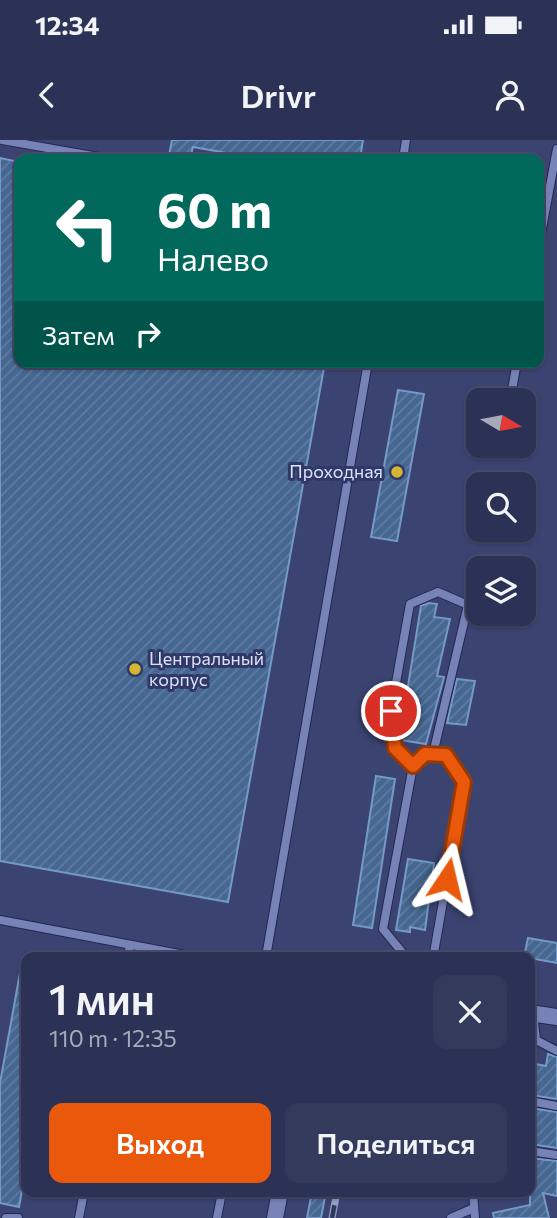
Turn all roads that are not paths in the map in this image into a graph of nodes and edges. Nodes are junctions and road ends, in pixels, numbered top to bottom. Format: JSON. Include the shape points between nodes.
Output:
{"nodes":[{"id":1,"x":2,"y":140,"type":"edge"},
{"id":2,"x":557,"y":149,"type":"edge"},
{"id":3,"x":82,"y":154,"type":"edge"},
{"id":4,"x":544,"y":218,"type":"edge"},
{"id":5,"x":367,"y":368,"type":"edge"},
{"id":6,"x":516,"y":368,"type":"edge"},
{"id":7,"x":512,"y":388,"type":"edge"},
{"id":8,"x":433,"y":754,"type":"junction"},
{"id":9,"x":413,"y":766,"type":"junction"},
{"id":10,"x":0,"y":920,"type":"edge"},
{"id":11,"x":130,"y":945,"type":"junction"},
{"id":12,"x":129,"y":952,"type":"edge"},
{"id":13,"x":168,"y":952,"type":"edge"},
{"id":14,"x":267,"y":952,"type":"edge"},
{"id":15,"x":402,"y":952,"type":"edge"},
{"id":16,"x":434,"y":952,"type":"edge"},
{"id":17,"x":535,"y":1013,"type":"edge"},
{"id":18,"x":557,"y":1017,"type":"edge"},
{"id":19,"x":535,"y":1033,"type":"edge"},
{"id":20,"x":557,"y":1051,"type":"edge"},
{"id":21,"x":535,"y":1102,"type":"edge"},
{"id":22,"x":557,"y":1106,"type":"edge"},
{"id":23,"x":535,"y":1152,"type":"edge"},
{"id":24,"x":557,"y":1155,"type":"edge"},
{"id":25,"x":83,"y":1197,"type":"edge"},
{"id":26,"x":221,"y":1197,"type":"edge"},
{"id":27,"x":279,"y":1197,"type":"edge"},
{"id":28,"x":474,"y":1213,"type":"edge"},
{"id":29,"x":6,"y":1218,"type":"edge"},
{"id":30,"x":18,"y":1218,"type":"edge"},
{"id":31,"x":79,"y":1218,"type":"edge"},
{"id":32,"x":217,"y":1218,"type":"edge"},
{"id":33,"x":275,"y":1218,"type":"edge"},
{"id":34,"x":451,"y":1218,"type":"edge"}],
"edges":[{"from":1,"to":3,"type":"lane"},
{"from":2,"to":4,"type":"lane"},
{"from":5,"to":14,"type":"lane"},
{"from":6,"to":7,"type":"lane"},
{"from":8,"to":9,"type":"lane","via":[[425,754]]},
{"from":8,"to":9,"type":"lane","via":[[468,605],[438,592],[410,604],[391,711],[395,748]]},
{"from":8,"to":16,"type":"lane","via":[[446,755],[464,782]]},
{"from":9,"to":15,"type":"lane","via":[[383,929]]},
{"from":10,"to":11,"type":"lane"},
{"from":11,"to":12,"type":"lane"},
{"from":11,"to":13,"type":"lane"},
{"from":17,"to":18,"type":"street"},
{"from":19,"to":20,"type":"lane","via":[[536,1040]]},
{"from":21,"to":22,"type":"lane"},
{"from":23,"to":24,"type":"lane"},
{"from":25,"to":31,"type":"lane"},
{"from":26,"to":32,"type":"lane"},
{"from":27,"to":33,"type":"street"},
{"from":28,"to":34,"type":"lane"},
{"from":29,"to":30,"type":"lane"}]}
